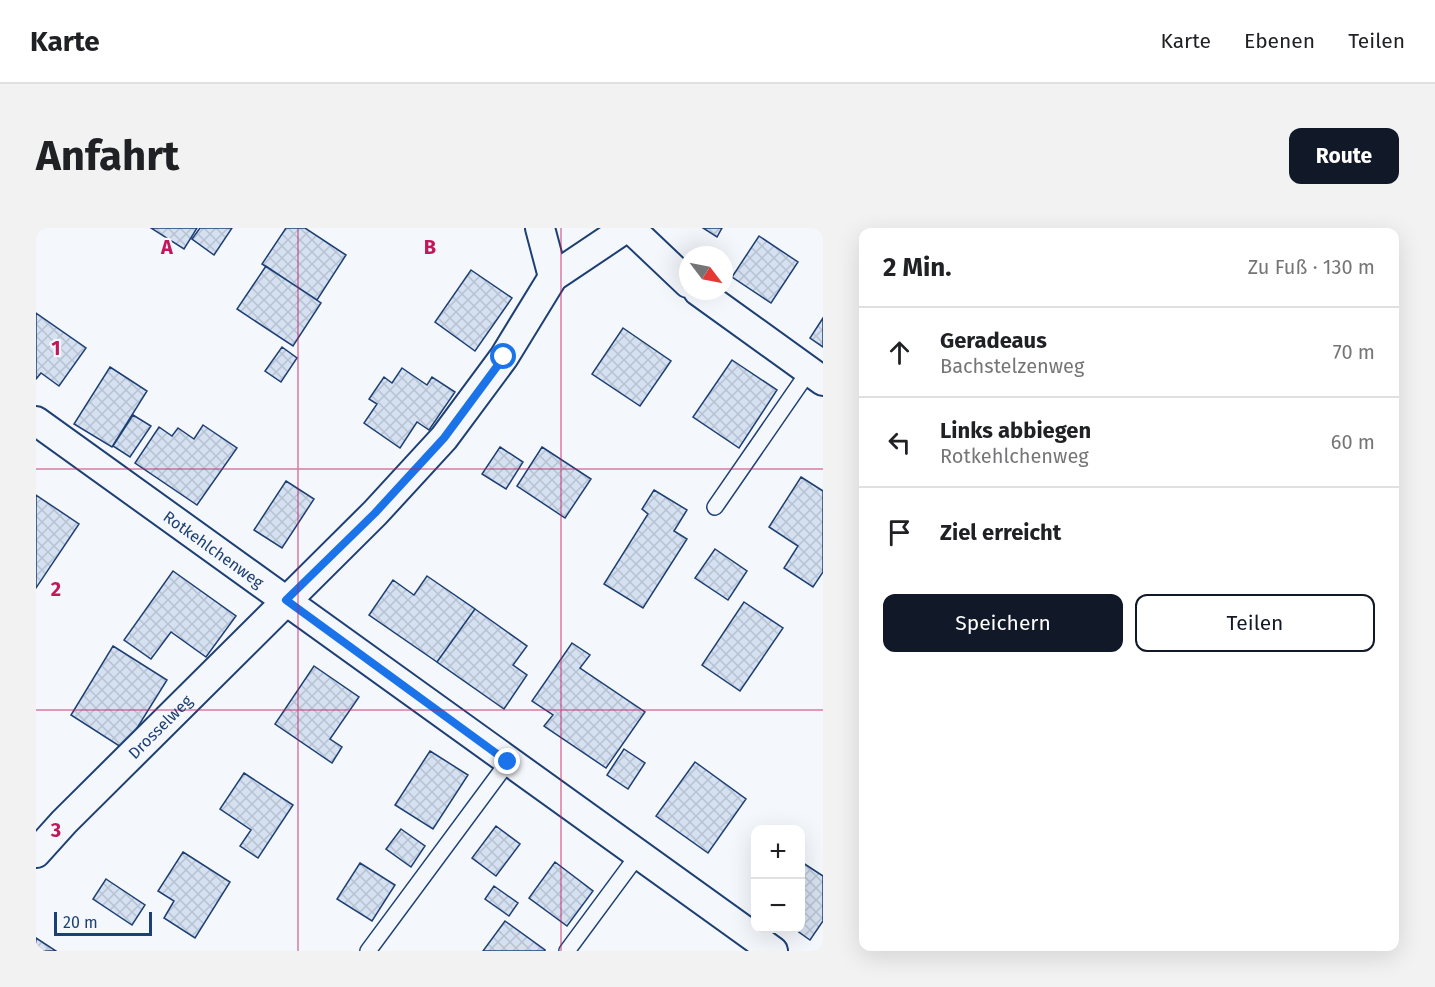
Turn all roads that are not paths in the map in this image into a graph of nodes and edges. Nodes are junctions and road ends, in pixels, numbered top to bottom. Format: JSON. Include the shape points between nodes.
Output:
{"nodes":[{"id":1,"x":540,"y":228,"type":"edge"},
{"id":2,"x":628,"y":228,"type":"edge"},
{"id":3,"x":679,"y":275,"type":"edge"},
{"id":4,"x":553,"y":277,"type":"junction"},
{"id":5,"x":710,"y":300,"type":"edge"},
{"id":6,"x":816,"y":376,"type":"edge"},
{"id":7,"x":36,"y":421,"type":"edge"},
{"id":8,"x":715,"y":507,"type":"dead end"},
{"id":9,"x":286,"y":600,"type":"junction"},
{"id":10,"x":508,"y":762,"type":"junction"},
{"id":11,"x":36,"y":853,"type":"edge"},
{"id":12,"x":638,"y":855,"type":"junction"},
{"id":13,"x":368,"y":951,"type":"edge"},
{"id":14,"x":567,"y":951,"type":"edge"},
{"id":15,"x":773,"y":951,"type":"edge"}],
"edges":[{"from":1,"to":4,"type":"street"},
{"from":2,"to":3,"type":"street"},
{"from":2,"to":4,"type":"street"},
{"from":4,"to":9,"type":"street","name":"Drosselweg","via":[[504,357],[444,438]]},
{"from":5,"to":6,"type":"street"},
{"from":6,"to":8,"type":"lane"},
{"from":7,"to":9,"type":"street","name":"Rotkehlchenweg"},
{"from":9,"to":10,"type":"street","name":"Rotkehlchenweg"},
{"from":9,"to":11,"type":"street","name":"Drosselweg"},
{"from":10,"to":12,"type":"street","name":"Rotkehlchenweg"},
{"from":10,"to":13,"type":"lane"},
{"from":12,"to":14,"type":"lane"},
{"from":12,"to":15,"type":"street","name":"Rotkehlchenweg"}]}
